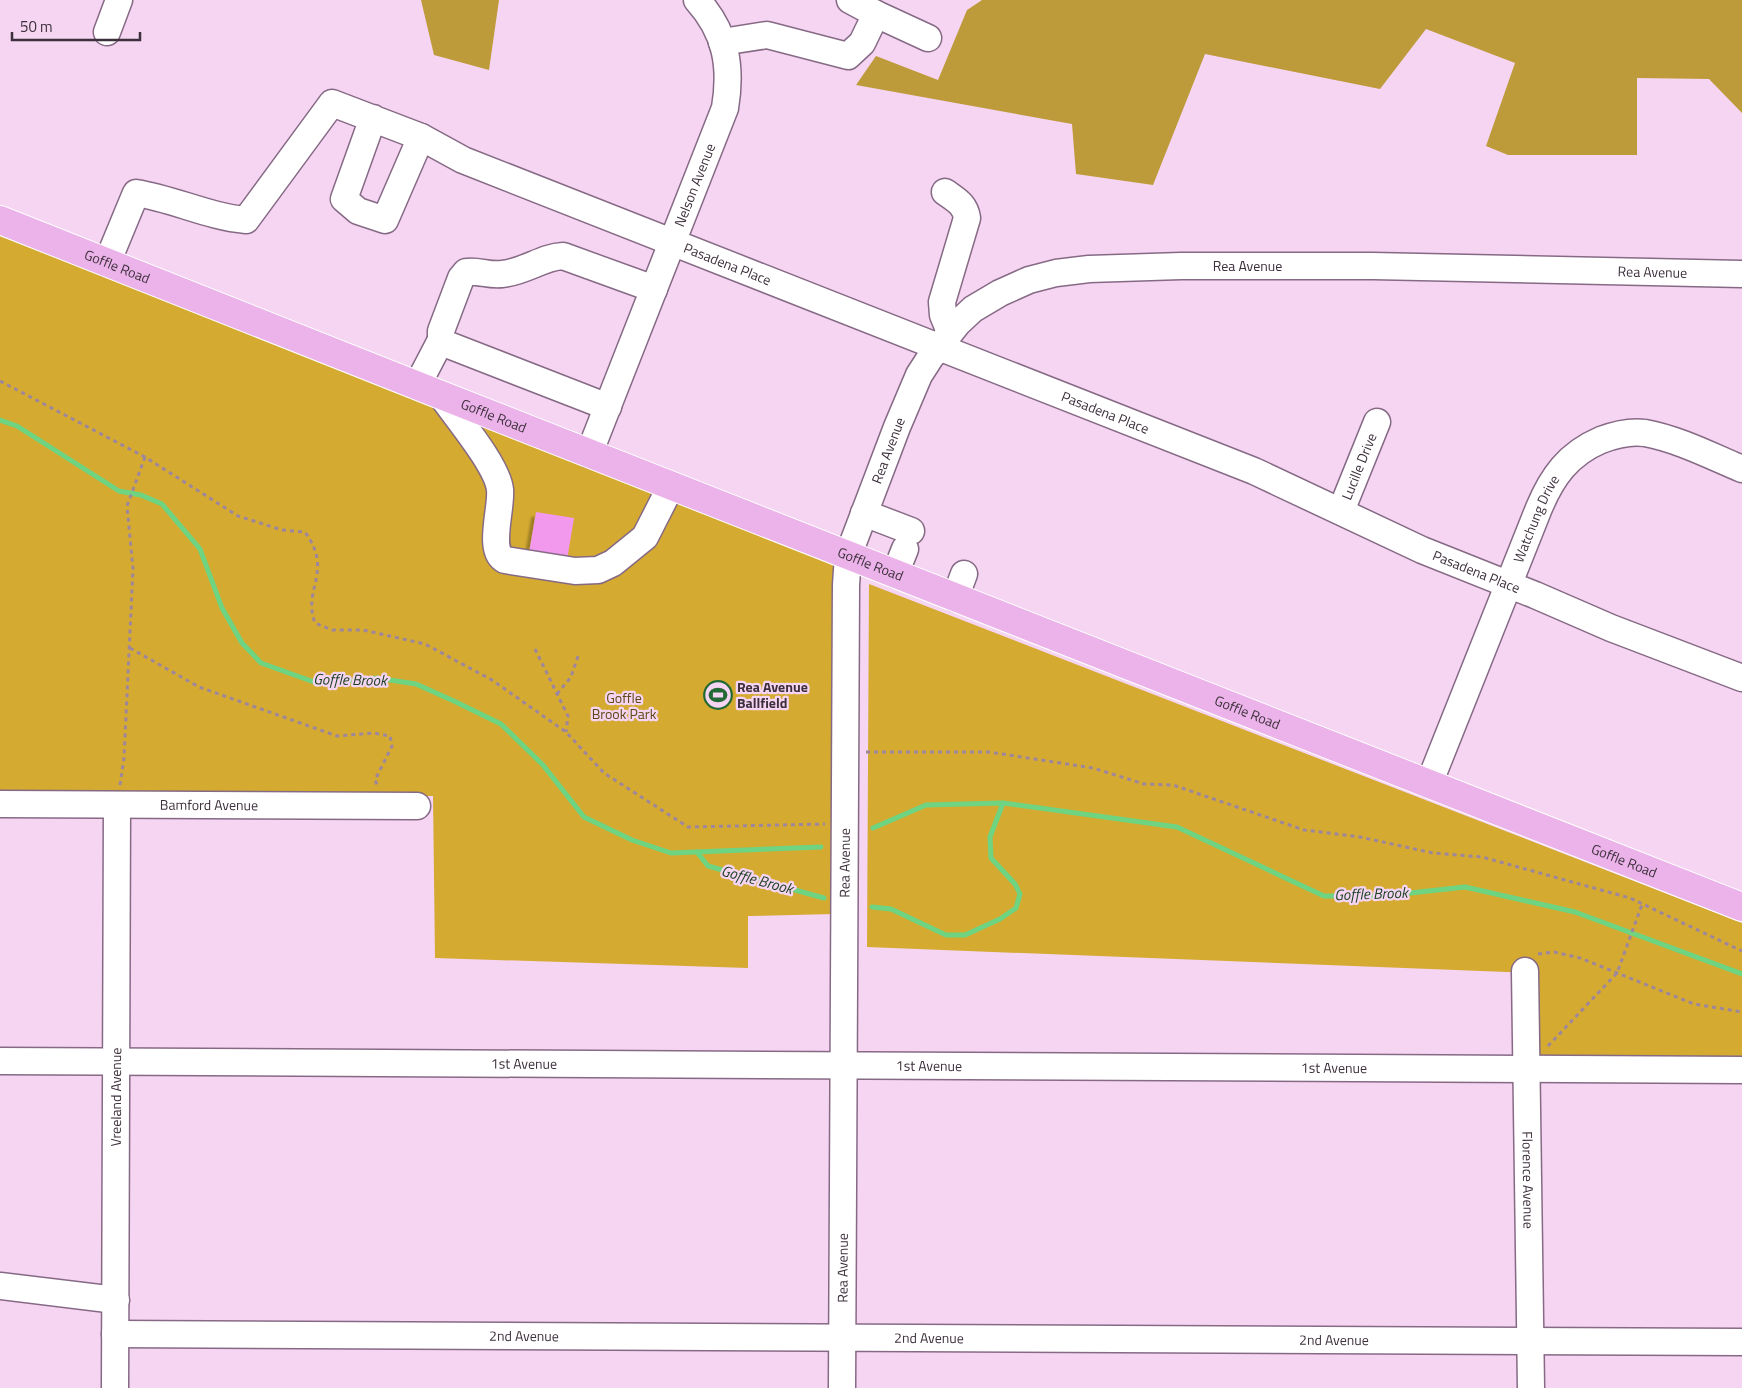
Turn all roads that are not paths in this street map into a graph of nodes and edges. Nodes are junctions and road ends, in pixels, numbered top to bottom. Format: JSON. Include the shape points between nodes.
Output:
{"nodes":[{"id":1,"x":119,"y":0,"type":"edge"},
{"id":2,"x":697,"y":0,"type":"edge"},
{"id":3,"x":850,"y":0,"type":"edge"},
{"id":4,"x":876,"y":14,"type":"junction"},
{"id":5,"x":107,"y":32,"type":"dead end"},
{"id":6,"x":928,"y":38,"type":"dead end"},
{"id":7,"x":722,"y":42,"type":"junction"},
{"id":8,"x":373,"y":118,"type":"junction"},
{"id":9,"x":420,"y":137,"type":"junction"},
{"id":10,"x":946,"y":192,"type":"dead end"},
{"id":11,"x":0,"y":220,"type":"edge"},
{"id":12,"x":672,"y":243,"type":"junction"},
{"id":13,"x":107,"y":263,"type":"junction"},
{"id":14,"x":1742,"y":274,"type":"edge"},
{"id":15,"x":654,"y":289,"type":"junction"},
{"id":16,"x":944,"y":339,"type":"junction"},
{"id":17,"x":441,"y":340,"type":"junction"},
{"id":18,"x":429,"y":390,"type":"junction"},
{"id":19,"x":608,"y":407,"type":"junction"},
{"id":20,"x":1376,"y":422,"type":"dead end"},
{"id":21,"x":590,"y":454,"type":"junction"},
{"id":22,"x":1742,"y":469,"type":"edge"},
{"id":23,"x":671,"y":486,"type":"junction"},
{"id":24,"x":1341,"y":511,"type":"junction"},
{"id":25,"x":864,"y":513,"type":"junction"},
{"id":26,"x":848,"y":556,"type":"junction"},
{"id":27,"x":895,"y":574,"type":"junction"},
{"id":28,"x":1509,"y":584,"type":"junction"},
{"id":29,"x":1742,"y":678,"type":"edge"},
{"id":30,"x":1429,"y":784,"type":"junction"},
{"id":31,"x":0,"y":804,"type":"edge"},
{"id":32,"x":117,"y":805,"type":"junction"},
{"id":33,"x":417,"y":806,"type":"dead end"},
{"id":34,"x":1742,"y":907,"type":"edge"},
{"id":35,"x":1525,"y":971,"type":"road end"},
{"id":36,"x":0,"y":1061,"type":"edge"},
{"id":37,"x":116,"y":1061,"type":"junction"},
{"id":38,"x":844,"y":1065,"type":"junction"},
{"id":39,"x":1527,"y":1069,"type":"junction"},
{"id":40,"x":1742,"y":1070,"type":"edge"},
{"id":41,"x":0,"y":1286,"type":"edge"},
{"id":42,"x":116,"y":1300,"type":"junction"},
{"id":43,"x":115,"y":1334,"type":"junction"},
{"id":44,"x":843,"y":1338,"type":"junction"},
{"id":45,"x":1531,"y":1341,"type":"junction"},
{"id":46,"x":1742,"y":1342,"type":"edge"},
{"id":47,"x":115,"y":1388,"type":"edge"},
{"id":48,"x":842,"y":1388,"type":"edge"},
{"id":49,"x":1532,"y":1388,"type":"edge"}],
"edges":[{"from":1,"to":5,"type":"street"},
{"from":2,"to":7,"type":"street","name":"Nelson Avenue","via":[[717,28]]},
{"from":3,"to":4,"type":"street"},
{"from":4,"to":6,"type":"street"},
{"from":4,"to":7,"type":"street","via":[[862,43],[848,56],[768,36]]},
{"from":7,"to":12,"type":"street","name":"Nelson Avenue","via":[[729,72],[725,108]]},
{"from":8,"to":9,"type":"street","name":"Pasadena Place"},
{"from":8,"to":9,"type":"street","via":[[344,199],[358,211],[385,220]]},
{"from":8,"to":13,"type":"street","name":"Pasadena Place","via":[[332,103],[246,220],[227,218],[165,198],[136,193]]},
{"from":9,"to":12,"type":"street","name":"Pasadena Place","via":[[463,160]]},
{"from":10,"to":16,"type":"street","via":[[961,203],[967,218],[942,302]]},
{"from":11,"to":13,"type":"main road","name":"Goffle Road"},
{"from":12,"to":15,"type":"street","name":"Nelson Avenue"},
{"from":12,"to":16,"type":"street","name":"Pasadena Place"},
{"from":13,"to":18,"type":"main road","name":"Goffle Road"},
{"from":14,"to":16,"type":"street","name":"Rea Avenue","via":[[1373,266],[1089,269],[1029,280],[1000,293],[974,309]]},
{"from":15,"to":17,"type":"street","via":[[563,256],[552,256],[532,267],[503,274],[466,272],[441,331]]},
{"from":15,"to":19,"type":"street","name":"Nelson Avenue"},
{"from":16,"to":24,"type":"street","name":"Pasadena Place"},
{"from":16,"to":25,"type":"street","name":"Rea Avenue","via":[[919,375]]},
{"from":17,"to":18,"type":"street"},
{"from":17,"to":19,"type":"street"},
{"from":18,"to":21,"type":"main road","name":"Goffle Road"},
{"from":18,"to":23,"type":"street","via":[[489,464],[498,480],[500,504],[496,549],[499,557],[540,567],[592,572],[613,563],[645,537]]},
{"from":19,"to":21,"type":"street","name":"Nelson Avenue"},
{"from":20,"to":24,"type":"street","name":"Lucille Drive"},
{"from":21,"to":23,"type":"main road","name":"Goffle Road"},
{"from":22,"to":28,"type":"street","name":"Watchung Drive","via":[[1645,433],[1612,435],[1586,446],[1566,462],[1548,487]]},
{"from":23,"to":26,"type":"main road","name":"Goffle Road"},
{"from":24,"to":28,"type":"street","name":"Pasadena Place","via":[[1422,550]]},
{"from":25,"to":26,"type":"street","name":"Rea Avenue"},
{"from":25,"to":27,"type":"street","via":[[908,540]]},
{"from":26,"to":27,"type":"main road","name":"Goffle Road"},
{"from":26,"to":38,"type":"street","name":"Rea Avenue"},
{"from":27,"to":30,"type":"main road","name":"Goffle Road","via":[[960,586]]},
{"from":28,"to":29,"type":"street","name":"Pasadena Place","via":[[1611,628]]},
{"from":28,"to":30,"type":"street","name":"Watchung Drive"},
{"from":30,"to":34,"type":"main road","name":"Goffle Road"},
{"from":31,"to":32,"type":"street","name":"Bamford Avenue"},
{"from":32,"to":33,"type":"street","name":"Bamford Avenue"},
{"from":32,"to":37,"type":"street","name":"Vreeland Avenue"},
{"from":35,"to":39,"type":"street","name":"Florence Avenue"},
{"from":36,"to":37,"type":"street","name":"1st Avenue"},
{"from":37,"to":38,"type":"street","name":"1st Avenue"},
{"from":37,"to":42,"type":"street","name":"Vreeland Avenue"},
{"from":38,"to":39,"type":"street","name":"1st Avenue"},
{"from":38,"to":44,"type":"street","name":"Rea Avenue"},
{"from":39,"to":40,"type":"street","name":"1st Avenue"},
{"from":39,"to":45,"type":"street","name":"Florence Avenue"},
{"from":41,"to":42,"type":"street"},
{"from":42,"to":43,"type":"street","name":"Vreeland Avenue"},
{"from":43,"to":44,"type":"street","name":"2nd Avenue"},
{"from":43,"to":47,"type":"street","name":"Vreeland Avenue"},
{"from":44,"to":45,"type":"street","name":"2nd Avenue"},
{"from":44,"to":48,"type":"street","name":"Rea Avenue"},
{"from":45,"to":46,"type":"street","name":"2nd Avenue"},
{"from":45,"to":49,"type":"street","name":"Florence Avenue"}]}
